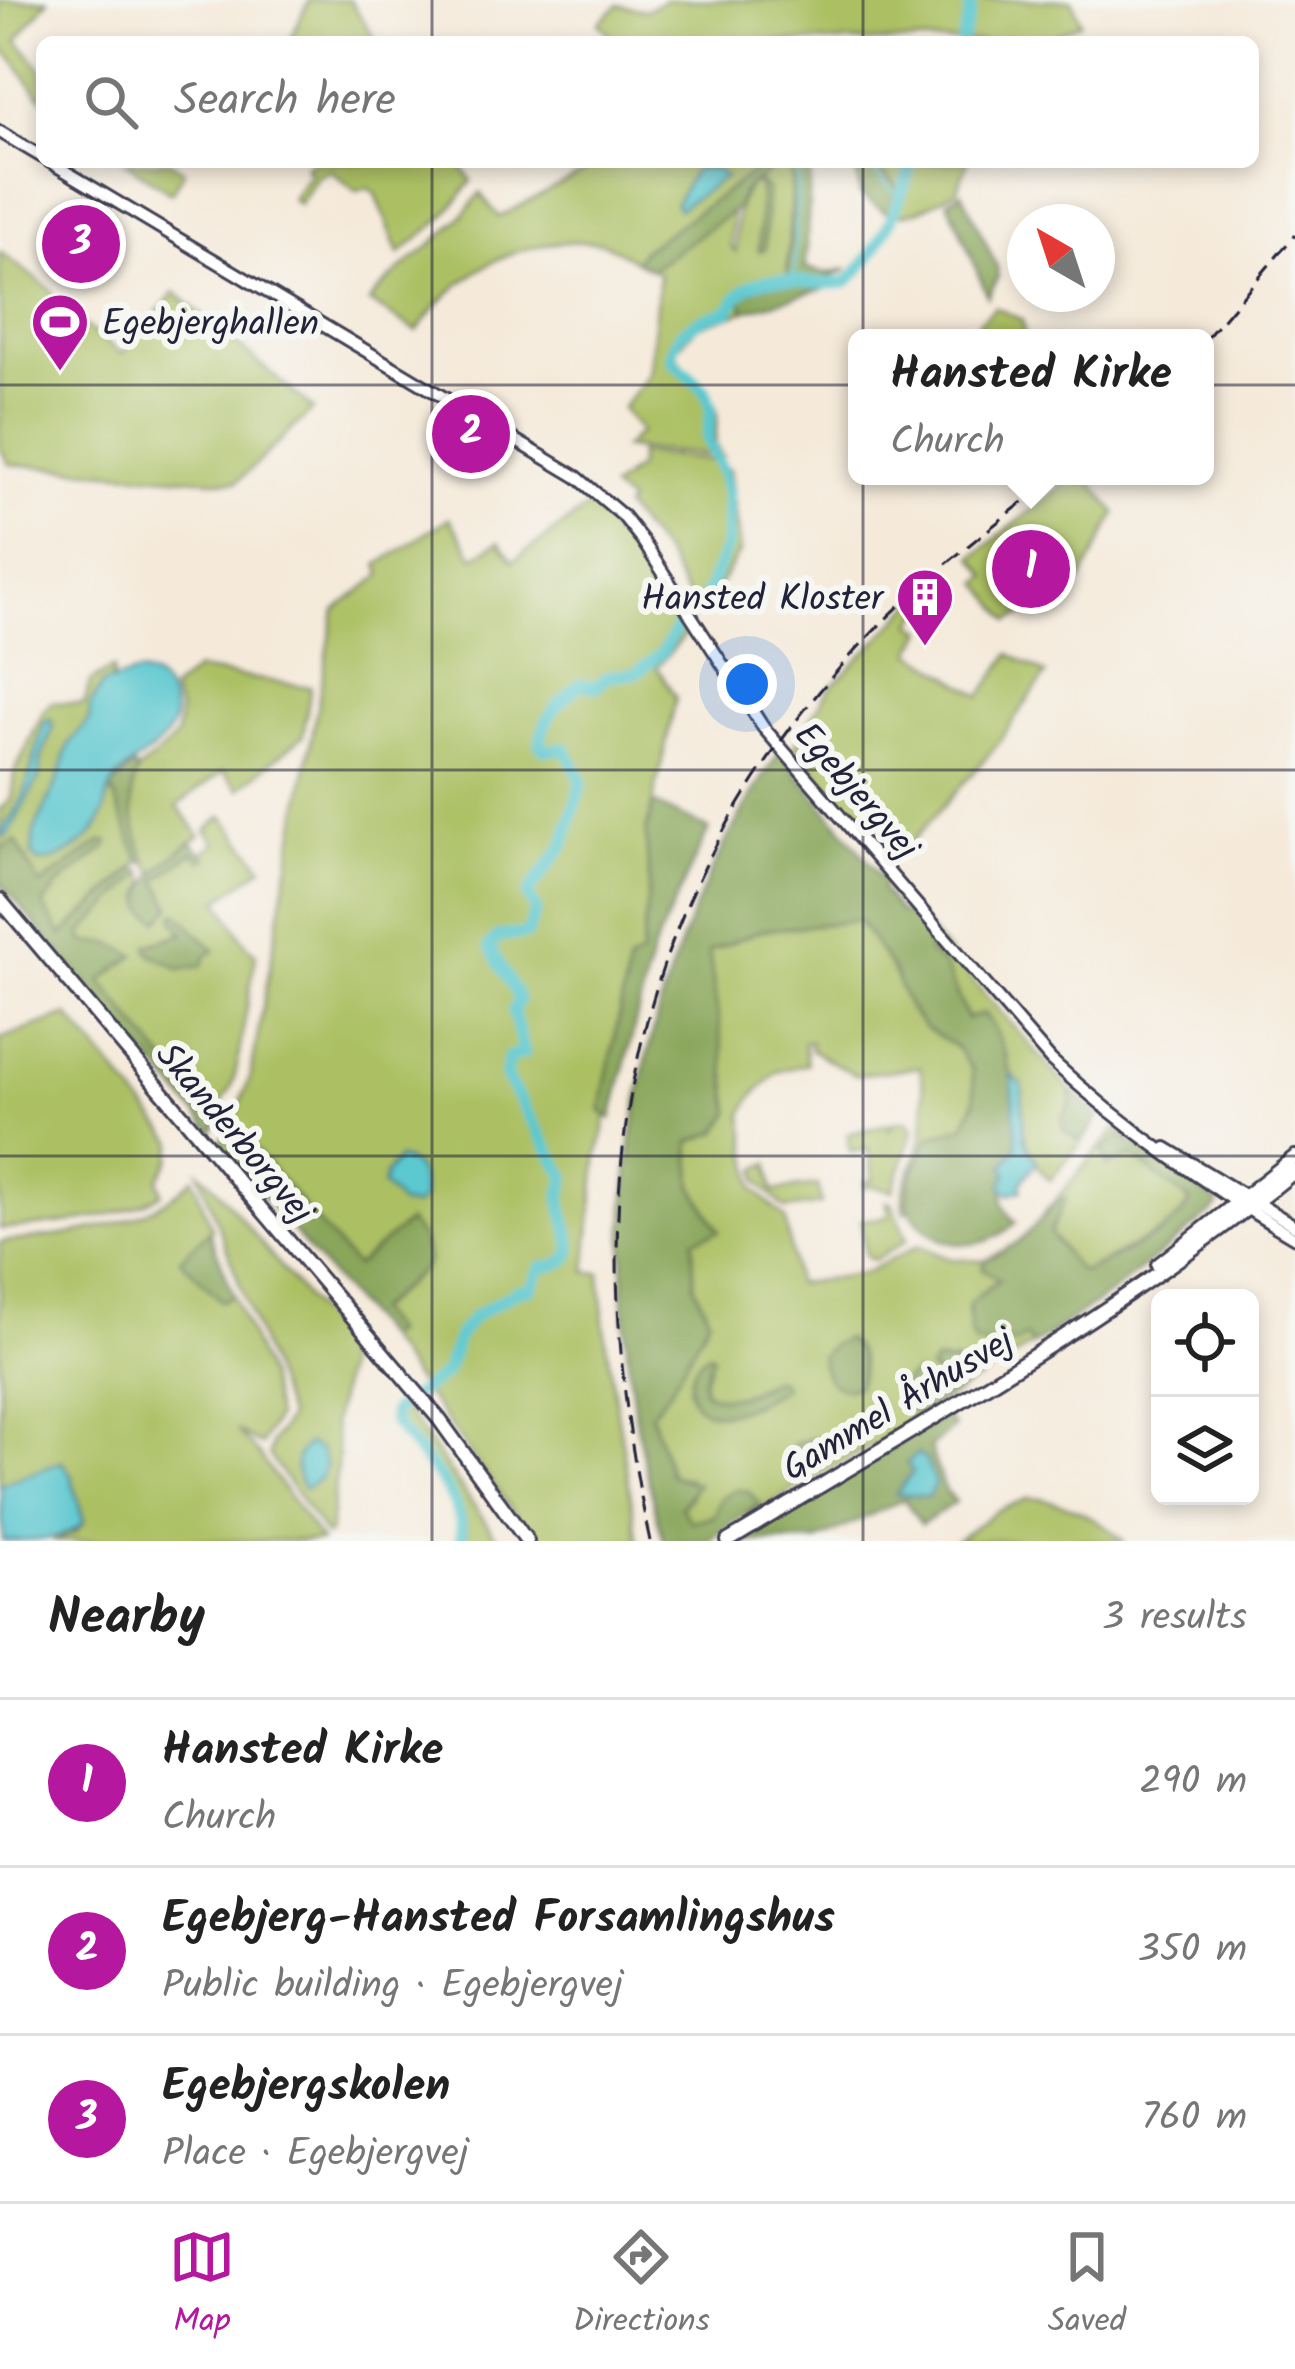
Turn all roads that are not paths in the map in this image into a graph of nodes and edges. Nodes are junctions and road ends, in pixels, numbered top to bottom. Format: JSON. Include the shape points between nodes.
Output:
{"nodes":[{"id":1,"x":0,"y":132,"type":"edge"},
{"id":2,"x":36,"y":153,"type":"edge"},
{"id":3,"x":60,"y":168,"type":"edge"},
{"id":4,"x":0,"y":900,"type":"edge"},
{"id":5,"x":1295,"y":1157,"type":"edge"},
{"id":6,"x":1295,"y":1171,"type":"edge"},
{"id":7,"x":1246,"y":1203,"type":"junction"},
{"id":8,"x":1295,"y":1226,"type":"edge"},
{"id":9,"x":1295,"y":1238,"type":"edge"},
{"id":10,"x":423,"y":1403,"type":"junction"},
{"id":11,"x":516,"y":1541,"type":"edge"},
{"id":12,"x":526,"y":1541,"type":"edge"},
{"id":13,"x":728,"y":1541,"type":"edge"}],
"edges":[{"from":1,"to":2,"type":"street"},
{"from":3,"to":7,"type":"street","name":"Egebjergvej","via":[[577,477],[623,516],[764,727],[1052,1060],[1202,1182]]},
{"from":4,"to":10,"type":"main road","name":"Skanderborgvej"},
{"from":5,"to":7,"type":"main road","name":"Gammel Århusvej"},
{"from":6,"to":7,"type":"main road","name":"Gammel Århusvej"},
{"from":7,"to":8,"type":"street","name":"Egebjergvej"},
{"from":7,"to":9,"type":"street","name":"Egebjergvej"},
{"from":7,"to":13,"type":"main road","name":"Gammel Århusvej","via":[[1177,1261],[1003,1375]]},
{"from":10,"to":11,"type":"main road","name":"Skanderborgvej"},
{"from":10,"to":12,"type":"main road","name":"Skanderborgvej"}]}
